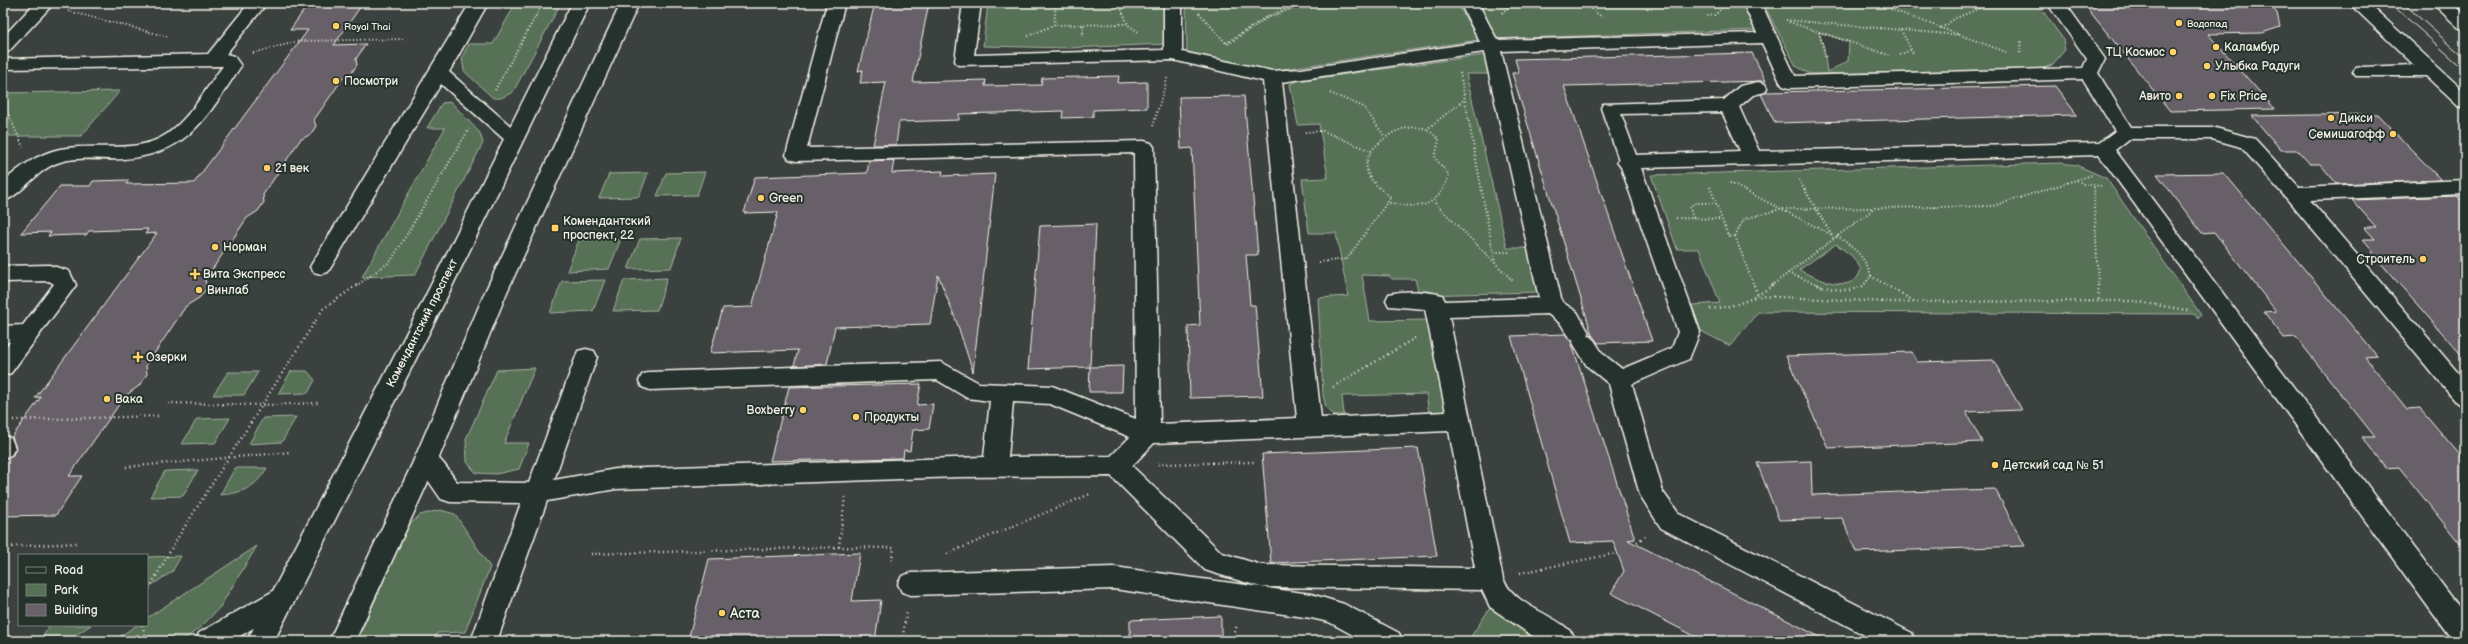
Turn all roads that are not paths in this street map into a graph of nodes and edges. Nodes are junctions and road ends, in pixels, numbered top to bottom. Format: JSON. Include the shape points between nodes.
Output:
{"nodes":[{"id":1,"x":45,"y":3,"type":"edge"},
{"id":2,"x":258,"y":3,"type":"edge"},
{"id":3,"x":479,"y":3,"type":"edge"},
{"id":4,"x":581,"y":3,"type":"edge"},
{"id":5,"x":630,"y":3,"type":"edge"},
{"id":6,"x":836,"y":3,"type":"edge"},
{"id":7,"x":972,"y":3,"type":"edge"},
{"id":8,"x":1174,"y":3,"type":"edge"},
{"id":9,"x":1469,"y":3,"type":"edge"},
{"id":10,"x":1752,"y":3,"type":"edge"},
{"id":11,"x":2056,"y":3,"type":"edge"},
{"id":12,"x":2358,"y":3,"type":"edge"},
{"id":13,"x":2441,"y":3,"type":"edge"},
{"id":14,"x":2465,"y":24,"type":"edge"},
{"id":15,"x":1768,"y":38,"type":"junction"},
{"id":16,"x":1491,"y":46,"type":"junction"},
{"id":17,"x":3,"y":47,"type":"edge"},
{"id":18,"x":1173,"y":55,"type":"junction"},
{"id":19,"x":220,"y":59,"type":"junction"},
{"id":20,"x":3,"y":64,"type":"edge"},
{"id":21,"x":2431,"y":70,"type":"junction"},
{"id":22,"x":2362,"y":72,"type":"dead end"},
{"id":23,"x":439,"y":73,"type":"junction"},
{"id":24,"x":2089,"y":73,"type":"junction"},
{"id":25,"x":1272,"y":77,"type":"junction"},
{"id":26,"x":1789,"y":82,"type":"junction"},
{"id":27,"x":2465,"y":102,"type":"edge"},
{"id":28,"x":1729,"y":106,"type":"junction"},
{"id":29,"x":2125,"y":133,"type":"junction"},
{"id":30,"x":513,"y":137,"type":"junction"},
{"id":31,"x":2104,"y":149,"type":"junction"},
{"id":32,"x":1752,"y":157,"type":"junction"},
{"id":33,"x":1627,"y":162,"type":"junction"},
{"id":34,"x":2465,"y":187,"type":"edge"},
{"id":35,"x":3,"y":194,"type":"edge"},
{"id":36,"x":2294,"y":194,"type":"junction"},
{"id":37,"x":321,"y":267,"type":"dead end"},
{"id":38,"x":3,"y":274,"type":"edge"},
{"id":39,"x":1398,"y":300,"type":"dead end"},
{"id":40,"x":1545,"y":306,"type":"junction"},
{"id":41,"x":1438,"y":316,"type":"junction"},
{"id":42,"x":29,"y":333,"type":"junction"},
{"id":43,"x":3,"y":334,"type":"edge"},
{"id":44,"x":586,"y":357,"type":"dead end"},
{"id":45,"x":3,"y":367,"type":"edge"},
{"id":46,"x":1619,"y":380,"type":"junction"},
{"id":47,"x":650,"y":381,"type":"dead end"},
{"id":48,"x":1002,"y":393,"type":"junction"},
{"id":49,"x":2465,"y":397,"type":"edge"},
{"id":50,"x":1459,"y":421,"type":"junction"},
{"id":51,"x":1310,"y":426,"type":"junction"},
{"id":52,"x":1148,"y":434,"type":"junction"},
{"id":53,"x":426,"y":460,"type":"junction"},
{"id":54,"x":994,"y":466,"type":"junction"},
{"id":55,"x":1115,"y":466,"type":"junction"},
{"id":56,"x":535,"y":493,"type":"junction"},
{"id":57,"x":1490,"y":580,"type":"junction"},
{"id":58,"x":912,"y":584,"type":"road end"},
{"id":59,"x":284,"y":596,"type":"junction"},
{"id":60,"x":2465,"y":636,"type":"edge"},
{"id":61,"x":209,"y":641,"type":"edge"},
{"id":62,"x":260,"y":641,"type":"edge"},
{"id":63,"x":342,"y":641,"type":"edge"},
{"id":64,"x":484,"y":641,"type":"edge"},
{"id":65,"x":1389,"y":641,"type":"edge"},
{"id":66,"x":1564,"y":641,"type":"edge"},
{"id":67,"x":1902,"y":641,"type":"edge"}],
"edges":[{"from":1,"to":17,"type":"main road"},
{"from":2,"to":19,"type":"main road"},
{"from":3,"to":23,"type":"main road"},
{"from":4,"to":30,"type":"main road","name":"Комендантский проспект"},
{"from":5,"to":53,"type":"main road","via":[[494,298]]},
{"from":6,"to":52,"type":"main road","via":[[796,155],[1144,147]]},
{"from":7,"to":18,"type":"main road","via":[[964,61]]},
{"from":8,"to":18,"type":"main road"},
{"from":9,"to":16,"type":"main road"},
{"from":10,"to":15,"type":"main road"},
{"from":11,"to":24,"type":"main road","via":[[2096,59]]},
{"from":12,"to":21,"type":"main road"},
{"from":13,"to":14,"type":"main road"},
{"from":15,"to":16,"type":"main road"},
{"from":15,"to":26,"type":"main road"},
{"from":16,"to":25,"type":"main road","via":[[1456,53]]},
{"from":16,"to":40,"type":"main road"},
{"from":18,"to":25,"type":"main road"},
{"from":19,"to":20,"type":"main road"},
{"from":19,"to":35,"type":"main road","via":[[232,66],[184,129],[173,138],[154,148],[133,153],[68,154],[51,158],[19,177]]},
{"from":21,"to":22,"type":"main road"},
{"from":21,"to":27,"type":"main road"},
{"from":23,"to":30,"type":"main road"},
{"from":23,"to":37,"type":"main road"},
{"from":24,"to":26,"type":"main road"},
{"from":24,"to":29,"type":"main road"},
{"from":25,"to":51,"type":"main road"},
{"from":26,"to":28,"type":"main road","via":[[1747,90]]},
{"from":28,"to":32,"type":"main road"},
{"from":28,"to":33,"type":"main road","via":[[1610,108]]},
{"from":29,"to":31,"type":"main road"},
{"from":29,"to":36,"type":"main road","via":[[2212,133],[2248,143]]},
{"from":30,"to":59,"type":"main road","name":"Комендантский проспект","via":[[432,306]]},
{"from":31,"to":32,"type":"main road"},
{"from":31,"to":60,"type":"main road"},
{"from":32,"to":33,"type":"main road"},
{"from":33,"to":46,"type":"main road","via":[[1688,332],[1681,353]]},
{"from":34,"to":36,"type":"main road"},
{"from":36,"to":49,"type":"main road"},
{"from":38,"to":42,"type":"main road","via":[[49,273],[61,276],[65,285]]},
{"from":39,"to":41,"type":"main road","via":[[1434,300]]},
{"from":40,"to":41,"type":"main road"},
{"from":40,"to":46,"type":"main road","via":[[1569,318],[1595,360]]},
{"from":41,"to":50,"type":"main road"},
{"from":42,"to":43,"type":"main road"},
{"from":42,"to":45,"type":"main road"},
{"from":44,"to":56,"type":"main road"},
{"from":46,"to":67,"type":"main road","via":[[1652,495],[1670,521]]},
{"from":47,"to":48,"type":"main road","via":[[942,371],[975,392]]},
{"from":48,"to":52,"type":"main road","via":[[1052,394]]},
{"from":48,"to":54,"type":"main road"},
{"from":50,"to":51,"type":"main road"},
{"from":50,"to":57,"type":"main road"},
{"from":51,"to":52,"type":"main road"},
{"from":52,"to":55,"type":"main road"},
{"from":53,"to":56,"type":"main road","via":[[450,492]]},
{"from":53,"to":63,"type":"main road"},
{"from":54,"to":55,"type":"main road"},
{"from":54,"to":56,"type":"main road","via":[[616,479]]},
{"from":55,"to":57,"type":"main road","via":[[1214,562],[1261,576]]},
{"from":56,"to":64,"type":"main road"},
{"from":57,"to":66,"type":"main road","via":[[1499,599]]},
{"from":58,"to":65,"type":"main road","via":[[1114,578],[1311,606],[1335,612]]},
{"from":59,"to":61,"type":"main road"},
{"from":59,"to":62,"type":"main road","name":"Комендантский проспект"}]}
